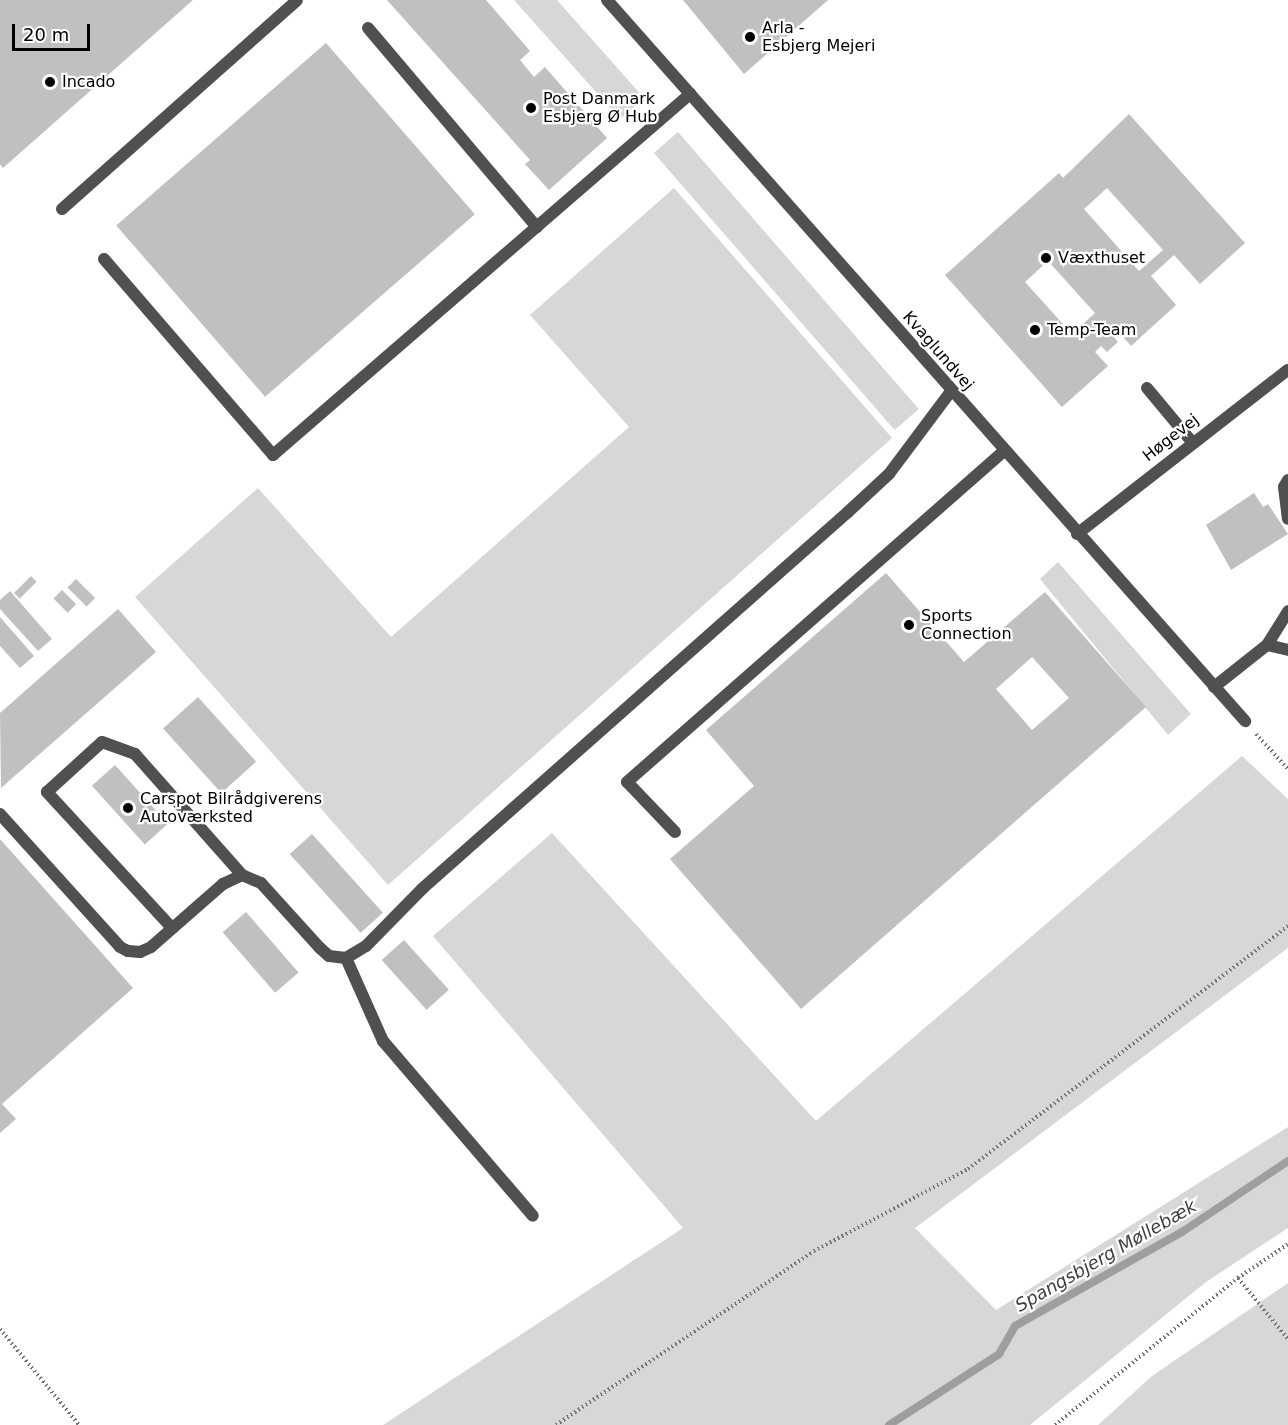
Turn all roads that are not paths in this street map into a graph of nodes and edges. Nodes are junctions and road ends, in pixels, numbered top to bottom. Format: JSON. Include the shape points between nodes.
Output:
{"nodes":[{"id":1,"x":297,"y":0,"type":"edge"},
{"id":2,"x":607,"y":0,"type":"edge"},
{"id":3,"x":368,"y":28,"type":"dead end"},
{"id":4,"x":690,"y":94,"type":"junction"},
{"id":5,"x":62,"y":209,"type":"dead end"},
{"id":6,"x":537,"y":227,"type":"junction"},
{"id":7,"x":104,"y":259,"type":"dead end"},
{"id":8,"x":1288,"y":370,"type":"edge"},
{"id":9,"x":1147,"y":388,"type":"dead end"},
{"id":10,"x":951,"y":391,"type":"junction"},
{"id":11,"x":1192,"y":442,"type":"junction"},
{"id":12,"x":1004,"y":451,"type":"junction"},
{"id":13,"x":1288,"y":480,"type":"edge"},
{"id":14,"x":1288,"y":519,"type":"edge"},
{"id":15,"x":1077,"y":534,"type":"junction"},
{"id":16,"x":1288,"y":611,"type":"edge"},
{"id":17,"x":1267,"y":645,"type":"junction"},
{"id":18,"x":1288,"y":650,"type":"edge"},
{"id":19,"x":1214,"y":687,"type":"junction"},
{"id":20,"x":1245,"y":722,"type":"road end"},
{"id":21,"x":0,"y":814,"type":"edge"},
{"id":22,"x":675,"y":832,"type":"dead end"},
{"id":23,"x":242,"y":875,"type":"junction"},
{"id":24,"x":172,"y":928,"type":"junction"},
{"id":25,"x":346,"y":958,"type":"junction"},
{"id":26,"x":533,"y":1216,"type":"dead end"}],
"edges":[{"from":1,"to":5,"type":"street"},
{"from":2,"to":4,"type":"street","name":"Kvaglundvej"},
{"from":3,"to":6,"type":"street"},
{"from":4,"to":6,"type":"street"},
{"from":4,"to":10,"type":"street","name":"Kvaglundvej"},
{"from":6,"to":7,"type":"street","via":[[273,455]]},
{"from":8,"to":11,"type":"street","name":"Høgevej"},
{"from":9,"to":11,"type":"street"},
{"from":10,"to":12,"type":"street","name":"Kvaglundvej"},
{"from":10,"to":25,"type":"street","via":[[889,474],[423,888],[366,946]]},
{"from":11,"to":15,"type":"street","name":"Høgevej"},
{"from":12,"to":15,"type":"street","name":"Kvaglundvej"},
{"from":12,"to":22,"type":"street","via":[[627,782]]},
{"from":13,"to":14,"type":"street","via":[[1284,487]]},
{"from":15,"to":19,"type":"street","name":"Kvaglundvej"},
{"from":16,"to":17,"type":"street"},
{"from":17,"to":18,"type":"street"},
{"from":17,"to":19,"type":"street"},
{"from":19,"to":20,"type":"street","name":"Kvaglundvej"},
{"from":21,"to":24,"type":"street","via":[[120,947],[140,952]]},
{"from":23,"to":24,"type":"street","via":[[232,877]]},
{"from":23,"to":24,"type":"street","via":[[135,754],[102,742],[47,792]]},
{"from":23,"to":25,"type":"street","via":[[266,888],[329,956]]},
{"from":25,"to":26,"type":"street","via":[[383,1041]]}]}
